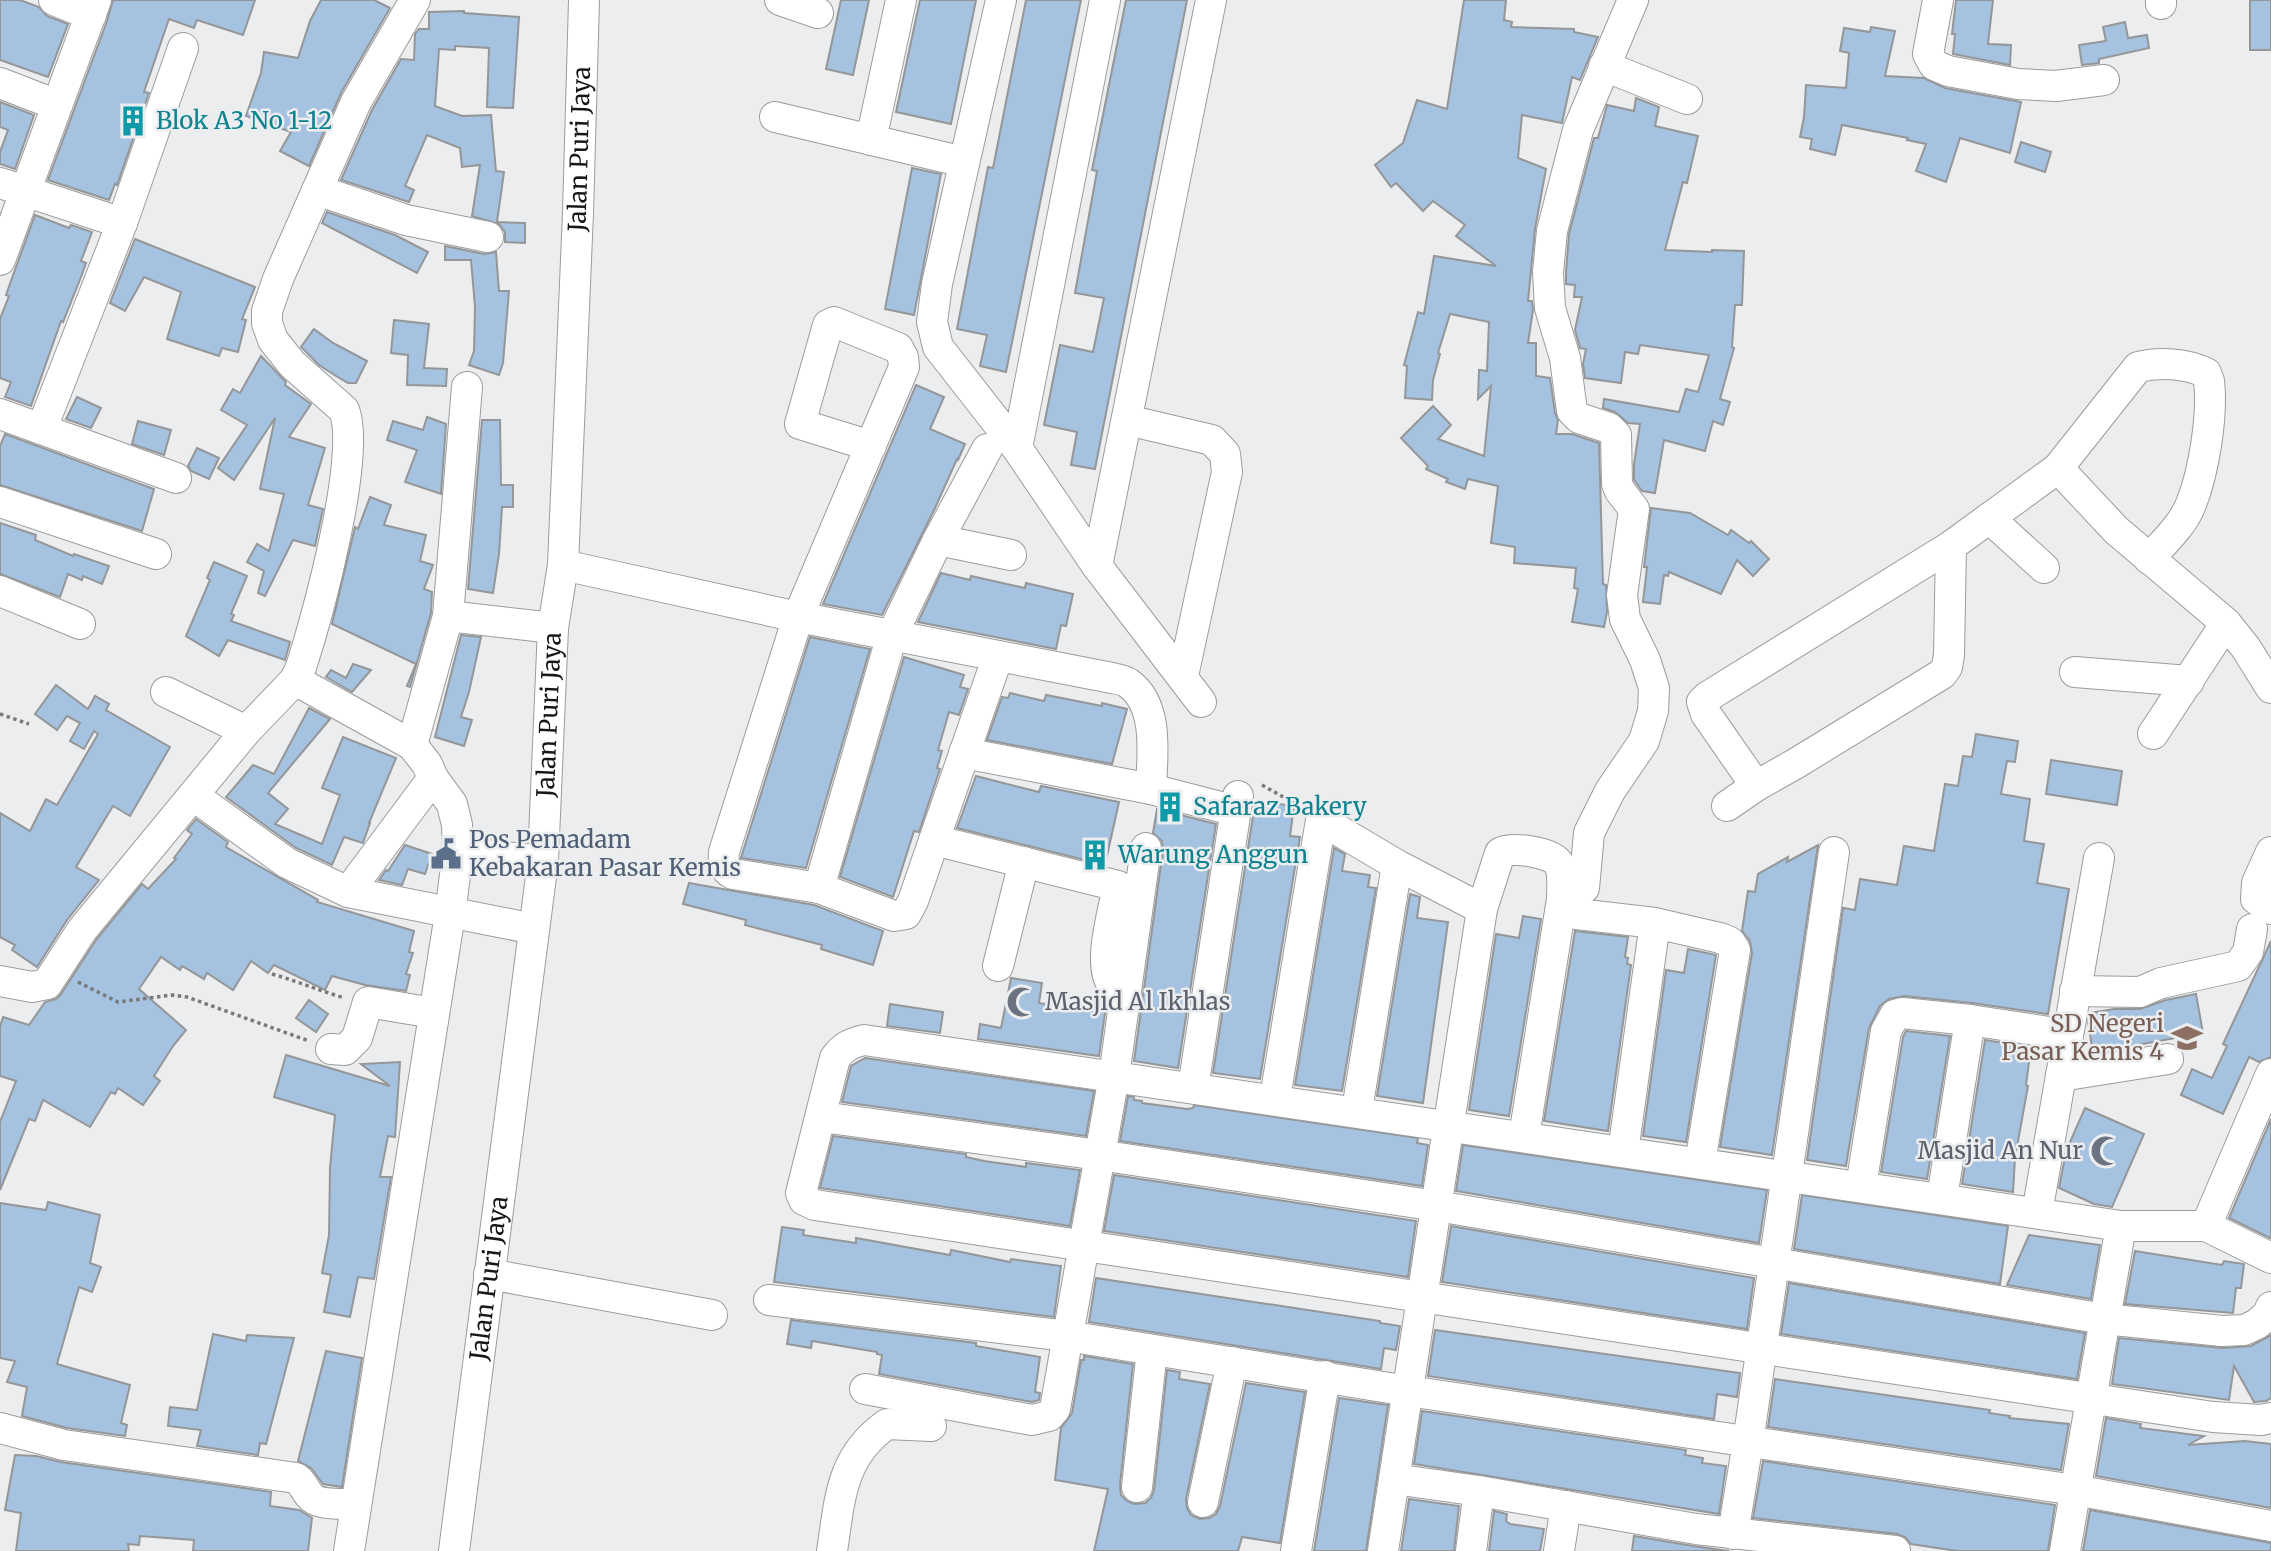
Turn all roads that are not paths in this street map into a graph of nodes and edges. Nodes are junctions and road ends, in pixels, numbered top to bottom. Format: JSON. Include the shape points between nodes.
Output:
{"nodes":[{"id":1,"x":54,"y":0,"type":"edge"},
{"id":2,"x":415,"y":0,"type":"edge"},
{"id":3,"x":584,"y":0,"type":"edge"},
{"id":4,"x":780,"y":0,"type":"edge"},
{"id":5,"x":901,"y":0,"type":"edge"},
{"id":6,"x":1001,"y":0,"type":"edge"},
{"id":7,"x":1105,"y":0,"type":"edge"},
{"id":8,"x":1211,"y":0,"type":"edge"},
{"id":9,"x":1633,"y":0,"type":"edge"},
{"id":10,"x":1938,"y":0,"type":"edge"},
{"id":11,"x":94,"y":7,"type":"edge"},
{"id":12,"x":818,"y":13,"type":"dead end"},
{"id":13,"x":184,"y":48,"type":"dead end"},
{"id":14,"x":1604,"y":66,"type":"junction"},
{"id":15,"x":2104,"y":80,"type":"dead end"},
{"id":16,"x":0,"y":83,"type":"edge"},
{"id":17,"x":1687,"y":99,"type":"dead end"},
{"id":18,"x":57,"y":106,"type":"junction"},
{"id":19,"x":775,"y":117,"type":"dead end"},
{"id":20,"x":871,"y":140,"type":"junction"},
{"id":21,"x":964,"y":162,"type":"junction"},
{"id":22,"x":13,"y":187,"type":"edge"},
{"id":23,"x":317,"y":190,"type":"junction"},
{"id":24,"x":121,"y":223,"type":"junction"},
{"id":25,"x":488,"y":237,"type":"dead end"},
{"id":26,"x":0,"y":260,"type":"edge"},
{"id":27,"x":467,"y":387,"type":"dead end"},
{"id":28,"x":0,"y":414,"type":"edge"},
{"id":29,"x":1126,"y":420,"type":"junction"},
{"id":30,"x":42,"y":428,"type":"junction"},
{"id":31,"x":871,"y":446,"type":"dead end"},
{"id":32,"x":1017,"y":448,"type":"junction"},
{"id":33,"x":987,"y":449,"type":"dead end"},
{"id":34,"x":2058,"y":468,"type":"junction"},
{"id":35,"x":176,"y":478,"type":"dead end"},
{"id":36,"x":0,"y":502,"type":"edge"},
{"id":37,"x":1989,"y":518,"type":"junction"},
{"id":38,"x":938,"y":540,"type":"junction"},
{"id":39,"x":1951,"y":545,"type":"junction"},
{"id":40,"x":156,"y":554,"type":"dead end"},
{"id":41,"x":1011,"y":555,"type":"dead end"},
{"id":42,"x":2149,"y":559,"type":"junction"},
{"id":43,"x":563,"y":565,"type":"junction"},
{"id":44,"x":1097,"y":566,"type":"junction"},
{"id":45,"x":2044,"y":568,"type":"dead end"},
{"id":46,"x":0,"y":590,"type":"edge"},
{"id":47,"x":447,"y":616,"type":"junction"},
{"id":48,"x":798,"y":617,"type":"junction"},
{"id":49,"x":2226,"y":623,"type":"junction"},
{"id":50,"x":80,"y":624,"type":"dead end"},
{"id":51,"x":541,"y":627,"type":"junction"},
{"id":52,"x":892,"y":635,"type":"junction"},
{"id":53,"x":998,"y":656,"type":"junction"},
{"id":54,"x":2075,"y":672,"type":"dead end"},
{"id":55,"x":1183,"y":676,"type":"junction"},
{"id":56,"x":295,"y":680,"type":"junction"},
{"id":57,"x":2189,"y":681,"type":"junction"},
{"id":58,"x":2271,"y":688,"type":"edge"},
{"id":59,"x":166,"y":692,"type":"dead end"},
{"id":60,"x":1201,"y":702,"type":"dead end"},
{"id":61,"x":246,"y":731,"type":"junction"},
{"id":62,"x":2153,"y":734,"type":"dead end"},
{"id":63,"x":412,"y":745,"type":"junction"},
{"id":64,"x":964,"y":753,"type":"junction"},
{"id":65,"x":433,"y":778,"type":"junction"},
{"id":66,"x":1756,"y":786,"type":"junction"},
{"id":67,"x":1151,"y":789,"type":"junction"},
{"id":68,"x":194,"y":796,"type":"junction"},
{"id":69,"x":1727,"y":806,"type":"dead end"},
{"id":70,"x":934,"y":840,"type":"junction"},
{"id":71,"x":1146,"y":848,"type":"dead end"},
{"id":72,"x":1833,"y":852,"type":"dead end"},
{"id":73,"x":2271,"y":852,"type":"edge"},
{"id":74,"x":461,"y":853,"type":"junction"},
{"id":75,"x":2099,"y":858,"type":"dead end"},
{"id":76,"x":532,"y":861,"type":"junction"},
{"id":77,"x":1024,"y":862,"type":"junction"},
{"id":78,"x":1397,"y":866,"type":"junction"},
{"id":79,"x":819,"y":888,"type":"junction"},
{"id":80,"x":1561,"y":891,"type":"junction"},
{"id":81,"x":348,"y":892,"type":"junction"},
{"id":82,"x":1482,"y":909,"type":"junction"},
{"id":83,"x":450,"y":914,"type":"junction"},
{"id":84,"x":2261,"y":919,"type":"edge"},
{"id":85,"x":1655,"y":923,"type":"junction"},
{"id":86,"x":534,"y":929,"type":"junction"},
{"id":87,"x":998,"y":966,"type":"dead end"},
{"id":88,"x":0,"y":981,"type":"edge"},
{"id":89,"x":2075,"y":991,"type":"junction"},
{"id":90,"x":1125,"y":995,"type":"junction"},
{"id":91,"x":433,"y":1013,"type":"junction"},
{"id":92,"x":1970,"y":1020,"type":"junction"},
{"id":93,"x":2068,"y":1035,"type":"junction"},
{"id":94,"x":331,"y":1049,"type":"road end"},
{"id":95,"x":2168,"y":1059,"type":"dead end"},
{"id":96,"x":2271,"y":1074,"type":"edge"},
{"id":97,"x":1114,"y":1076,"type":"junction"},
{"id":98,"x":2061,"y":1076,"type":"junction"},
{"id":99,"x":1193,"y":1088,"type":"junction"},
{"id":100,"x":1275,"y":1098,"type":"junction"},
{"id":101,"x":1357,"y":1110,"type":"junction"},
{"id":102,"x":822,"y":1118,"type":"junction"},
{"id":103,"x":1448,"y":1123,"type":"junction"},
{"id":104,"x":1524,"y":1136,"type":"junction"},
{"id":105,"x":1623,"y":1152,"type":"junction"},
{"id":106,"x":1099,"y":1155,"type":"junction"},
{"id":107,"x":1700,"y":1163,"type":"junction"},
{"id":108,"x":1787,"y":1176,"type":"junction"},
{"id":109,"x":1861,"y":1186,"type":"junction"},
{"id":110,"x":1942,"y":1198,"type":"junction"},
{"id":111,"x":1437,"y":1206,"type":"junction"},
{"id":112,"x":2037,"y":1213,"type":"junction"},
{"id":113,"x":2121,"y":1226,"type":"junction"},
{"id":114,"x":2206,"y":1226,"type":"junction"},
{"id":115,"x":1083,"y":1245,"type":"junction"},
{"id":116,"x":2271,"y":1258,"type":"edge"},
{"id":117,"x":1773,"y":1263,"type":"junction"},
{"id":118,"x":489,"y":1274,"type":"junction"},
{"id":119,"x":1423,"y":1299,"type":"junction"},
{"id":120,"x":769,"y":1300,"type":"dead end"},
{"id":121,"x":2271,"y":1307,"type":"edge"},
{"id":122,"x":712,"y":1315,"type":"dead end"},
{"id":123,"x":2104,"y":1319,"type":"junction"},
{"id":124,"x":1067,"y":1336,"type":"junction"},
{"id":125,"x":1760,"y":1349,"type":"junction"},
{"id":126,"x":1152,"y":1350,"type":"junction"},
{"id":127,"x":1232,"y":1362,"type":"junction"},
{"id":128,"x":1325,"y":1377,"type":"junction"},
{"id":129,"x":865,"y":1388,"type":"dead end"},
{"id":130,"x":1408,"y":1391,"type":"junction"},
{"id":131,"x":2092,"y":1399,"type":"junction"},
{"id":132,"x":2271,"y":1418,"type":"edge"},
{"id":133,"x":932,"y":1426,"type":"dead end"},
{"id":134,"x":0,"y":1428,"type":"edge"},
{"id":135,"x":1748,"y":1442,"type":"junction"},
{"id":136,"x":1395,"y":1479,"type":"junction"},
{"id":137,"x":1137,"y":1488,"type":"dead end"},
{"id":138,"x":1479,"y":1490,"type":"junction"},
{"id":139,"x":2075,"y":1490,"type":"junction"},
{"id":140,"x":1203,"y":1502,"type":"dead end"},
{"id":141,"x":356,"y":1504,"type":"junction"},
{"id":142,"x":1566,"y":1506,"type":"junction"},
{"id":143,"x":2271,"y":1526,"type":"edge"},
{"id":144,"x":1733,"y":1534,"type":"junction"},
{"id":145,"x":349,"y":1551,"type":"edge"},
{"id":146,"x":454,"y":1551,"type":"edge"},
{"id":147,"x":832,"y":1551,"type":"edge"},
{"id":148,"x":1296,"y":1551,"type":"edge"},
{"id":149,"x":1383,"y":1551,"type":"edge"},
{"id":150,"x":1471,"y":1551,"type":"edge"},
{"id":151,"x":1559,"y":1551,"type":"edge"},
{"id":152,"x":1895,"y":1551,"type":"edge"},
{"id":153,"x":2065,"y":1551,"type":"edge"}],
"edges":[{"from":1,"to":11,"type":"street"},
{"from":2,"to":23,"type":"street","via":[[356,102]]},
{"from":3,"to":43,"type":"street","name":"Jalan Puri Jaya"},
{"from":4,"to":12,"type":"street"},
{"from":5,"to":20,"type":"street"},
{"from":6,"to":21,"type":"street"},
{"from":7,"to":32,"type":"street"},
{"from":8,"to":29,"type":"street"},
{"from":9,"to":14,"type":"street"},
{"from":10,"to":15,"type":"street","via":[[1928,54],[1934,65],[2018,84],[2056,86]]},
{"from":11,"to":18,"type":"street"},
{"from":13,"to":24,"type":"street"},
{"from":14,"to":17,"type":"street"},
{"from":14,"to":80,"type":"street","via":[[1578,131],[1559,199],[1549,251],[1548,290],[1572,411],[1616,435],[1617,484],[1634,509],[1622,595],[1625,619],[1654,688],[1653,711],[1644,741],[1610,791],[1589,833],[1584,888]]},
{"from":16,"to":18,"type":"street"},
{"from":18,"to":22,"type":"street"},
{"from":19,"to":20,"type":"street"},
{"from":20,"to":21,"type":"street"},
{"from":21,"to":32,"type":"street","via":[[932,322],[938,347]]},
{"from":22,"to":24,"type":"street"},
{"from":22,"to":26,"type":"street"},
{"from":23,"to":25,"type":"street","via":[[372,211]]},
{"from":23,"to":56,"type":"street","via":[[267,311],[273,340],[292,364],[344,410],[348,420],[346,476],[337,528]]},
{"from":24,"to":30,"type":"street"},
{"from":27,"to":47,"type":"street"},
{"from":28,"to":30,"type":"street"},
{"from":29,"to":44,"type":"street"},
{"from":29,"to":55,"type":"street","via":[[1212,440],[1224,454],[1227,472]]},
{"from":30,"to":35,"type":"street"},
{"from":31,"to":48,"type":"street"},
{"from":32,"to":44,"type":"street"},
{"from":33,"to":38,"type":"street"},
{"from":34,"to":37,"type":"street"},
{"from":34,"to":42,"type":"street"},
{"from":34,"to":42,"type":"street","via":[[2138,367],[2167,364],[2206,373],[2210,390],[2207,444],[2191,504]]},
{"from":36,"to":40,"type":"street"},
{"from":37,"to":39,"type":"street"},
{"from":37,"to":45,"type":"street"},
{"from":38,"to":41,"type":"street"},
{"from":38,"to":52,"type":"street"},
{"from":39,"to":66,"type":"street","via":[[1949,655],[1942,674]]},
{"from":39,"to":66,"type":"street","via":[[1693,712],[1706,714]]},
{"from":42,"to":49,"type":"street"},
{"from":43,"to":48,"type":"street"},
{"from":43,"to":51,"type":"street","name":"Jalan Puri Jaya"},
{"from":44,"to":55,"type":"street"},
{"from":46,"to":50,"type":"street"},
{"from":47,"to":51,"type":"street"},
{"from":47,"to":63,"type":"street"},
{"from":48,"to":52,"type":"street"},
{"from":48,"to":79,"type":"street","via":[[723,864],[733,874]]},
{"from":49,"to":57,"type":"street"},
{"from":49,"to":58,"type":"street"},
{"from":51,"to":76,"type":"street","name":"Jalan Puri Jaya"},
{"from":52,"to":53,"type":"street"},
{"from":52,"to":79,"type":"street"},
{"from":53,"to":64,"type":"street"},
{"from":53,"to":67,"type":"street","via":[[1128,683],[1153,724]]},
{"from":54,"to":57,"type":"street"},
{"from":55,"to":60,"type":"street"},
{"from":56,"to":61,"type":"street"},
{"from":56,"to":63,"type":"street"},
{"from":57,"to":62,"type":"street"},
{"from":59,"to":61,"type":"street"},
{"from":61,"to":68,"type":"street"},
{"from":63,"to":65,"type":"street"},
{"from":64,"to":67,"type":"street"},
{"from":64,"to":70,"type":"street"},
{"from":65,"to":74,"type":"street","via":[[452,804]]},
{"from":65,"to":81,"type":"street"},
{"from":66,"to":69,"type":"street"},
{"from":67,"to":99,"type":"street","via":[[1237,804]]},
{"from":68,"to":81,"type":"street","via":[[287,863]]},
{"from":68,"to":88,"type":"street","via":[[82,930],[47,984]]},
{"from":70,"to":77,"type":"street"},
{"from":70,"to":79,"type":"street","via":[[906,914],[894,916]]},
{"from":71,"to":90,"type":"street"},
{"from":72,"to":108,"type":"street"},
{"from":73,"to":84,"type":"street","via":[[2257,883]]},
{"from":74,"to":76,"type":"street"},
{"from":74,"to":83,"type":"street"},
{"from":75,"to":89,"type":"street"},
{"from":76,"to":86,"type":"street","name":"Jalan Puri Jaya"},
{"from":77,"to":87,"type":"street"},
{"from":77,"to":90,"type":"street","via":[[1118,886],[1106,967],[1111,984]]},
{"from":78,"to":82,"type":"street"},
{"from":78,"to":100,"type":"street","via":[[1321,820]]},
{"from":78,"to":101,"type":"street"},
{"from":80,"to":82,"type":"street","via":[[1559,865],[1553,857],[1504,850]]},
{"from":80,"to":85,"type":"street"},
{"from":80,"to":104,"type":"street"},
{"from":81,"to":83,"type":"street"},
{"from":82,"to":103,"type":"street"},
{"from":83,"to":86,"type":"street"},
{"from":83,"to":91,"type":"street"},
{"from":84,"to":89,"type":"street","via":[[2248,953],[2238,965],[2140,992]]},
{"from":85,"to":105,"type":"street"},
{"from":85,"to":107,"type":"street","via":[[1720,938],[1731,942],[1735,950]]},
{"from":86,"to":118,"type":"street","name":"Jalan Puri Jaya"},
{"from":89,"to":93,"type":"street"},
{"from":90,"to":97,"type":"street"},
{"from":91,"to":94,"type":"street","via":[[368,1002],[357,1038],[345,1050]]},
{"from":91,"to":141,"type":"street"},
{"from":92,"to":93,"type":"street"},
{"from":92,"to":109,"type":"street","via":[[1902,1013],[1891,1018]]},
{"from":92,"to":110,"type":"street"},
{"from":93,"to":98,"type":"street"},
{"from":95,"to":98,"type":"street"},
{"from":96,"to":114,"type":"street"},
{"from":97,"to":99,"type":"street"},
{"from":97,"to":102,"type":"street","via":[[864,1040],[842,1049],[835,1058]]},
{"from":97,"to":106,"type":"street"},
{"from":98,"to":112,"type":"street"},
{"from":99,"to":100,"type":"street"},
{"from":100,"to":101,"type":"street"},
{"from":101,"to":103,"type":"street"},
{"from":102,"to":106,"type":"street"},
{"from":102,"to":115,"type":"street","via":[[801,1193],[804,1200]]},
{"from":103,"to":104,"type":"street"},
{"from":103,"to":111,"type":"street"},
{"from":104,"to":105,"type":"street"},
{"from":105,"to":107,"type":"street"},
{"from":106,"to":111,"type":"street"},
{"from":106,"to":115,"type":"street"},
{"from":107,"to":108,"type":"street"},
{"from":108,"to":109,"type":"street"},
{"from":108,"to":117,"type":"street"},
{"from":109,"to":110,"type":"street"},
{"from":110,"to":112,"type":"street"},
{"from":111,"to":117,"type":"street"},
{"from":111,"to":119,"type":"street"},
{"from":112,"to":113,"type":"street"},
{"from":113,"to":114,"type":"street"},
{"from":113,"to":123,"type":"street"},
{"from":114,"to":116,"type":"street"},
{"from":115,"to":119,"type":"street"},
{"from":115,"to":124,"type":"street"},
{"from":117,"to":123,"type":"street"},
{"from":117,"to":125,"type":"street"},
{"from":118,"to":122,"type":"street"},
{"from":118,"to":146,"type":"street","name":"Jalan Puri Jaya"},
{"from":119,"to":125,"type":"street"},
{"from":119,"to":130,"type":"street"},
{"from":120,"to":124,"type":"street"},
{"from":121,"to":123,"type":"street","via":[[2257,1324],[2244,1330]]},
{"from":123,"to":131,"type":"street"},
{"from":124,"to":126,"type":"street"},
{"from":124,"to":129,"type":"street","via":[[1055,1409],[1042,1420]]},
{"from":125,"to":131,"type":"street"},
{"from":125,"to":135,"type":"street"},
{"from":126,"to":127,"type":"street"},
{"from":126,"to":137,"type":"street"},
{"from":127,"to":128,"type":"street"},
{"from":127,"to":140,"type":"street"},
{"from":128,"to":130,"type":"street"},
{"from":128,"to":148,"type":"street"},
{"from":130,"to":135,"type":"street"},
{"from":130,"to":136,"type":"street"},
{"from":131,"to":132,"type":"street","via":[[2214,1417]]},
{"from":131,"to":139,"type":"street"},
{"from":133,"to":147,"type":"street","via":[[887,1424],[862,1445],[843,1480]]},
{"from":134,"to":141,"type":"street","via":[[64,1445],[296,1478],[317,1501]]},
{"from":135,"to":139,"type":"street"},
{"from":135,"to":144,"type":"street"},
{"from":136,"to":138,"type":"street"},
{"from":136,"to":149,"type":"street"},
{"from":138,"to":142,"type":"street"},
{"from":138,"to":150,"type":"street"},
{"from":139,"to":143,"type":"street"},
{"from":139,"to":153,"type":"street"},
{"from":141,"to":145,"type":"street"},
{"from":142,"to":144,"type":"street"},
{"from":142,"to":151,"type":"street"},
{"from":144,"to":152,"type":"street"}]}
